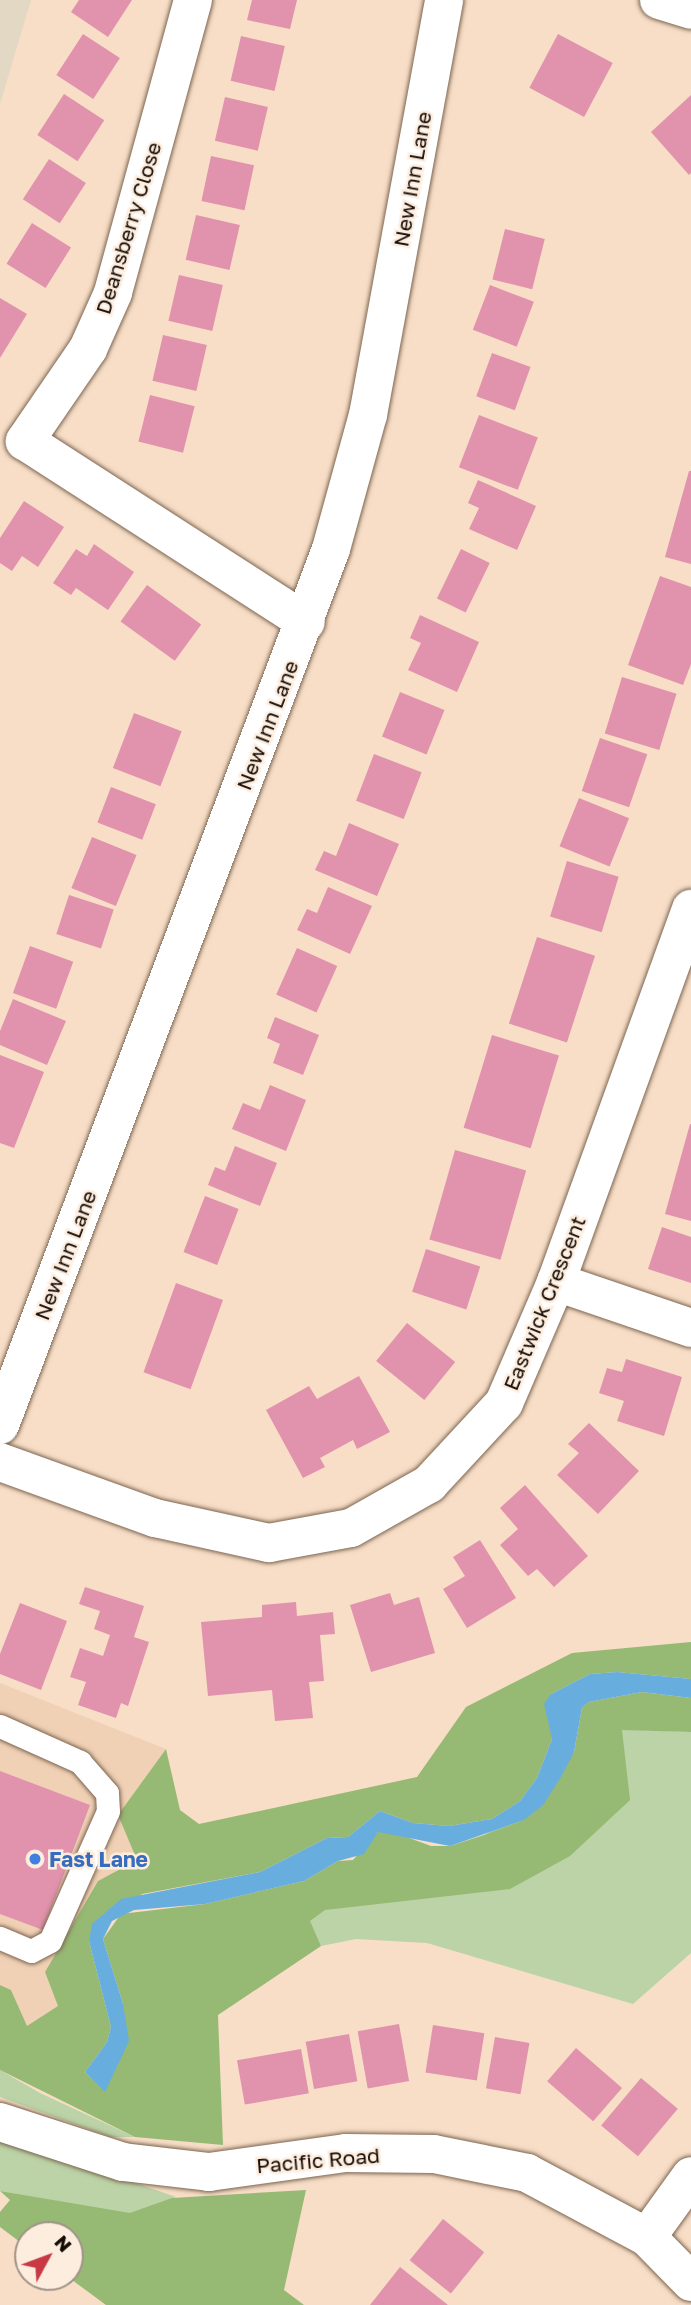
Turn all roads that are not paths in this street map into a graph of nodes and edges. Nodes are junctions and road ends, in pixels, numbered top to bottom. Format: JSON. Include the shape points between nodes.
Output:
{"nodes":[{"id":1,"x":193,"y":0,"type":"edge"},
{"id":2,"x":444,"y":0,"type":"edge"},
{"id":3,"x":659,"y":0,"type":"edge"},
{"id":4,"x":691,"y":10,"type":"edge"},
{"id":5,"x":13,"y":434,"type":"edge"},
{"id":6,"x":306,"y":622,"type":"junction"},
{"id":7,"x":691,"y":909,"type":"edge"},
{"id":8,"x":556,"y":1282,"type":"junction"},
{"id":9,"x":691,"y":1328,"type":"edge"},
{"id":10,"x":0,"y":1425,"type":"edge"},
{"id":11,"x":0,"y":1462,"type":"edge"},
{"id":12,"x":0,"y":1726,"type":"edge"},
{"id":13,"x":0,"y":1938,"type":"edge"},
{"id":14,"x":0,"y":2122,"type":"edge"},
{"id":15,"x":691,"y":2176,"type":"edge"},
{"id":16,"x":647,"y":2237,"type":"junction"},
{"id":17,"x":691,"y":2282,"type":"edge"}],
"edges":[{"from":1,"to":5,"type":"street","name":"Deansberry Close","via":[[113,293],[88,349]]},
{"from":2,"to":6,"type":"street","name":"New Inn Lane","via":[[369,415]]},
{"from":3,"to":4,"type":"street"},
{"from":5,"to":6,"type":"street","name":"Deansberry Close"},
{"from":6,"to":10,"type":"street","name":"New Inn Lane"},
{"from":7,"to":8,"type":"street","name":"Eastwick Crescent"},
{"from":8,"to":9,"type":"street"},
{"from":8,"to":11,"type":"street","name":"Eastwick Crescent","via":[[504,1403],[429,1484],[351,1528],[268,1543],[155,1518]]},
{"from":12,"to":13,"type":"lane","via":[[80,1762],[107,1793],[108,1811],[50,1941],[31,1951]]},
{"from":14,"to":16,"type":"street","name":"Pacific Road","via":[[122,2162],[209,2172],[346,2153],[434,2154],[527,2173]]},
{"from":15,"to":16,"type":"street"},
{"from":16,"to":17,"type":"street","name":"Pacific Road"}]}
